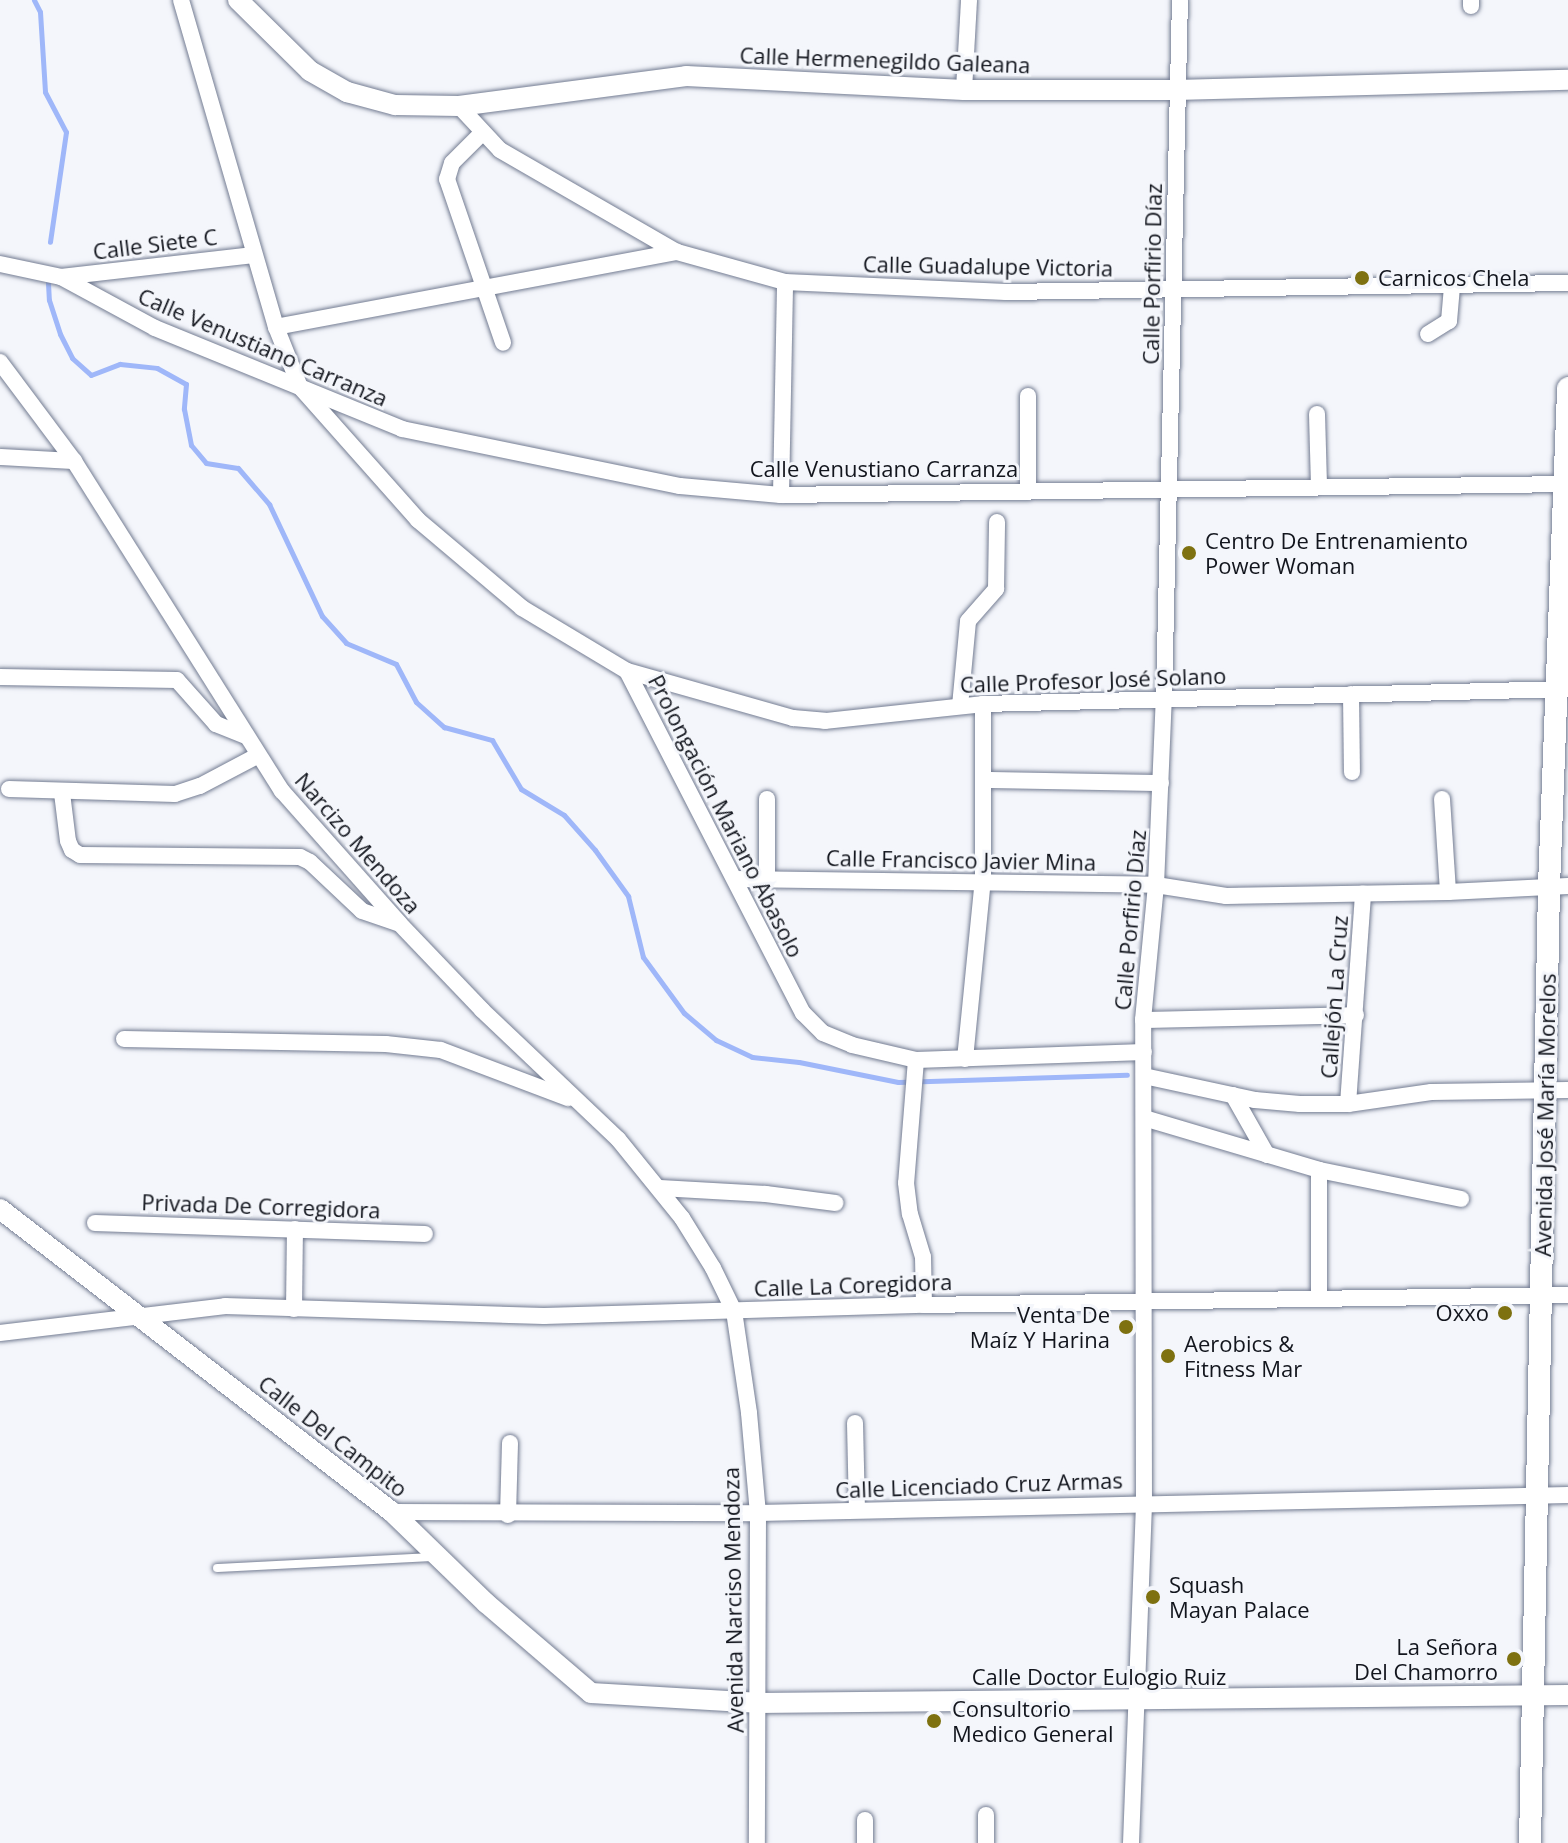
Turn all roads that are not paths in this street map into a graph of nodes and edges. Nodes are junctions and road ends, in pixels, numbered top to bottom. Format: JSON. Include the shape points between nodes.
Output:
{"nodes":[{"id":1,"x":181,"y":0,"type":"edge"},
{"id":2,"x":238,"y":0,"type":"edge"},
{"id":3,"x":969,"y":0,"type":"edge"},
{"id":4,"x":1180,"y":0,"type":"edge"},
{"id":5,"x":1568,"y":80,"type":"edge"},
{"id":6,"x":964,"y":90,"type":"junction"},
{"id":7,"x":1177,"y":90,"type":"junction"},
{"id":8,"x":459,"y":106,"type":"junction"},
{"id":9,"x":482,"y":133,"type":"junction"},
{"id":10,"x":677,"y":252,"type":"junction"},
{"id":11,"x":254,"y":255,"type":"junction"},
{"id":12,"x":0,"y":264,"type":"edge"},
{"id":13,"x":61,"y":277,"type":"junction"},
{"id":14,"x":785,"y":282,"type":"junction"},
{"id":15,"x":1568,"y":283,"type":"edge"},
{"id":16,"x":1452,"y":287,"type":"junction"},
{"id":17,"x":483,"y":289,"type":"junction"},
{"id":18,"x":1175,"y":289,"type":"junction"},
{"id":19,"x":276,"y":327,"type":"junction"},
{"id":20,"x":1428,"y":334,"type":"dead end"},
{"id":21,"x":503,"y":343,"type":"dead end"},
{"id":22,"x":0,"y":362,"type":"edge"},
{"id":23,"x":300,"y":387,"type":"junction"},
{"id":24,"x":1568,"y":388,"type":"edge"},
{"id":25,"x":1028,"y":396,"type":"dead end"},
{"id":26,"x":1317,"y":414,"type":"dead end"},
{"id":27,"x":0,"y":457,"type":"edge"},
{"id":28,"x":74,"y":461,"type":"junction"},
{"id":29,"x":1567,"y":484,"type":"edge"},
{"id":30,"x":1319,"y":486,"type":"junction"},
{"id":31,"x":1168,"y":487,"type":"junction"},
{"id":32,"x":1028,"y":490,"type":"junction"},
{"id":33,"x":781,"y":495,"type":"junction"},
{"id":34,"x":997,"y":522,"type":"dead end"},
{"id":35,"x":627,"y":671,"type":"junction"},
{"id":36,"x":0,"y":677,"type":"edge"},
{"id":37,"x":1564,"y":690,"type":"edge"},
{"id":38,"x":1351,"y":694,"type":"junction"},
{"id":39,"x":1164,"y":698,"type":"junction"},
{"id":40,"x":983,"y":704,"type":"junction"},
{"id":41,"x":960,"y":706,"type":"junction"},
{"id":42,"x":245,"y":736,"type":"junction"},
{"id":43,"x":257,"y":756,"type":"junction"},
{"id":44,"x":1352,"y":772,"type":"dead end"},
{"id":45,"x":985,"y":780,"type":"junction"},
{"id":46,"x":1161,"y":783,"type":"junction"},
{"id":47,"x":9,"y":789,"type":"dead end"},
{"id":48,"x":62,"y":793,"type":"junction"},
{"id":49,"x":767,"y":799,"type":"dead end"},
{"id":50,"x":1442,"y":799,"type":"dead end"},
{"id":51,"x":736,"y":879,"type":"junction"},
{"id":52,"x":767,"y":880,"type":"junction"},
{"id":53,"x":983,"y":880,"type":"junction"},
{"id":54,"x":1156,"y":885,"type":"junction"},
{"id":55,"x":1559,"y":886,"type":"edge"},
{"id":56,"x":1448,"y":892,"type":"junction"},
{"id":57,"x":1363,"y":894,"type":"junction"},
{"id":58,"x":399,"y":923,"type":"junction"},
{"id":59,"x":1356,"y":1015,"type":"junction"},
{"id":60,"x":1143,"y":1020,"type":"junction"},
{"id":61,"x":124,"y":1039,"type":"dead end"},
{"id":62,"x":1144,"y":1052,"type":"junction"},
{"id":63,"x":965,"y":1059,"type":"junction"},
{"id":64,"x":916,"y":1067,"type":"junction"},
{"id":65,"x":1144,"y":1076,"type":"junction"},
{"id":66,"x":1557,"y":1090,"type":"edge"},
{"id":67,"x":1233,"y":1095,"type":"junction"},
{"id":68,"x":577,"y":1102,"type":"junction"},
{"id":69,"x":1348,"y":1104,"type":"junction"},
{"id":70,"x":1144,"y":1118,"type":"junction"},
{"id":71,"x":1267,"y":1155,"type":"junction"},
{"id":72,"x":1319,"y":1170,"type":"junction"},
{"id":73,"x":660,"y":1188,"type":"junction"},
{"id":74,"x":1461,"y":1199,"type":"dead end"},
{"id":75,"x":835,"y":1203,"type":"dead end"},
{"id":76,"x":0,"y":1209,"type":"edge"},
{"id":77,"x":95,"y":1223,"type":"dead end"},
{"id":78,"x":295,"y":1229,"type":"junction"},
{"id":79,"x":425,"y":1234,"type":"dead end"},
{"id":80,"x":1541,"y":1295,"type":"junction"},
{"id":81,"x":1568,"y":1295,"type":"edge"},
{"id":82,"x":1319,"y":1298,"type":"junction"},
{"id":83,"x":1143,"y":1302,"type":"junction"},
{"id":84,"x":924,"y":1305,"type":"junction"},
{"id":85,"x":294,"y":1309,"type":"junction"},
{"id":86,"x":734,"y":1311,"type":"junction"},
{"id":87,"x":140,"y":1317,"type":"junction"},
{"id":88,"x":0,"y":1333,"type":"edge"},
{"id":89,"x":855,"y":1423,"type":"dead end"},
{"id":90,"x":510,"y":1443,"type":"dead end"},
{"id":91,"x":1536,"y":1495,"type":"junction"},
{"id":92,"x":1568,"y":1495,"type":"edge"},
{"id":93,"x":1144,"y":1503,"type":"junction"},
{"id":94,"x":857,"y":1510,"type":"junction"},
{"id":95,"x":392,"y":1512,"type":"junction"},
{"id":96,"x":758,"y":1513,"type":"junction"},
{"id":97,"x":508,"y":1515,"type":"junction"},
{"id":98,"x":438,"y":1557,"type":"junction"},
{"id":99,"x":217,"y":1568,"type":"dead end"},
{"id":100,"x":1568,"y":1695,"type":"edge"},
{"id":101,"x":1532,"y":1696,"type":"junction"},
{"id":102,"x":630,"y":1698,"type":"joint"},
{"id":103,"x":1137,"y":1701,"type":"junction"},
{"id":104,"x":757,"y":1703,"type":"junction"},
{"id":105,"x":986,"y":1815,"type":"dead end"},
{"id":106,"x":865,"y":1820,"type":"dead end"},
{"id":107,"x":757,"y":1843,"type":"edge"},
{"id":108,"x":865,"y":1843,"type":"edge"},
{"id":109,"x":986,"y":1843,"type":"edge"},
{"id":110,"x":1131,"y":1843,"type":"edge"},
{"id":111,"x":1530,"y":1843,"type":"edge"}],
"edges":[{"from":1,"to":11,"type":"street"},
{"from":2,"to":8,"type":"street","name":"Calle Hermenegildo Galeana","via":[[310,71],[347,92],[395,105]]},
{"from":3,"to":6,"type":"street"},
{"from":4,"to":7,"type":"street","name":"Calle Porfirio Díaz"},
{"from":5,"to":7,"type":"street","name":"Calle Hermenegildo Galeana"},
{"from":6,"to":7,"type":"street","name":"Calle Hermenegildo Galeana"},
{"from":6,"to":8,"type":"street","name":"Calle Hermenegildo Galeana","via":[[686,76]]},
{"from":7,"to":18,"type":"street","name":"Calle Porfirio Díaz"},
{"from":8,"to":9,"type":"street","name":"Calle Guadalupe Victoria"},
{"from":9,"to":10,"type":"street","name":"Calle Guadalupe Victoria","via":[[524,166]]},
{"from":9,"to":17,"type":"street","via":[[452,163],[447,179]]},
{"from":10,"to":14,"type":"street","name":"Calle Guadalupe Victoria"},
{"from":10,"to":17,"type":"street"},
{"from":11,"to":13,"type":"street","name":"Calle Siete C"},
{"from":11,"to":19,"type":"street"},
{"from":12,"to":13,"type":"street","name":"Calle Venustiano Carranza"},
{"from":13,"to":23,"type":"street","name":"Calle Venustiano Carranza","via":[[155,328]]},
{"from":14,"to":18,"type":"street","name":"Calle Guadalupe Victoria","via":[[950,291]]},
{"from":14,"to":33,"type":"street"},
{"from":15,"to":16,"type":"street","name":"Calle Guadalupe Victoria"},
{"from":16,"to":18,"type":"street","name":"Calle Guadalupe Victoria"},
{"from":16,"to":20,"type":"street","via":[[1449,321]]},
{"from":17,"to":19,"type":"street"},
{"from":17,"to":21,"type":"street"},
{"from":18,"to":31,"type":"street","name":"Calle Porfirio Díaz"},
{"from":19,"to":23,"type":"street"},
{"from":22,"to":28,"type":"street","name":"Narcizo Mendoza"},
{"from":23,"to":33,"type":"street","name":"Calle Venustiano Carranza","via":[[402,429],[639,481]]},
{"from":23,"to":35,"type":"street","name":"Prolongación Mariano Abasolo","via":[[418,520],[522,608]]},
{"from":24,"to":29,"type":"main road","name":"Avenida José María Morelos"},
{"from":25,"to":32,"type":"street"},
{"from":26,"to":30,"type":"street"},
{"from":27,"to":28,"type":"street"},
{"from":28,"to":42,"type":"street","name":"Narcizo Mendoza"},
{"from":29,"to":30,"type":"street","name":"Calle Venustiano Carranza"},
{"from":29,"to":37,"type":"main road","name":"Avenida José María Morelos"},
{"from":30,"to":31,"type":"street","name":"Calle Venustiano Carranza"},
{"from":31,"to":32,"type":"street","name":"Calle Venustiano Carranza"},
{"from":31,"to":39,"type":"street","name":"Calle Porfirio Díaz"},
{"from":32,"to":33,"type":"street","name":"Calle Venustiano Carranza"},
{"from":34,"to":41,"type":"street","via":[[996,589],[968,621]]},
{"from":35,"to":41,"type":"street","name":"Calle Profesor José Solano","via":[[793,718],[825,721]]},
{"from":35,"to":51,"type":"street","name":"Prolongación Mariano Abasolo"},
{"from":36,"to":42,"type":"street","via":[[177,680],[216,724]]},
{"from":37,"to":38,"type":"street","name":"Calle Profesor José Solano"},
{"from":37,"to":55,"type":"main road","name":"Avenida José María Morelos"},
{"from":38,"to":39,"type":"street","name":"Calle Profesor José Solano"},
{"from":38,"to":44,"type":"street"},
{"from":39,"to":40,"type":"street","name":"Calle Profesor José Solano"},
{"from":39,"to":46,"type":"street","name":"Calle Porfirio Díaz"},
{"from":40,"to":41,"type":"street","name":"Calle Profesor José Solano"},
{"from":40,"to":45,"type":"street"},
{"from":42,"to":43,"type":"street","name":"Narcizo Mendoza"},
{"from":43,"to":48,"type":"street","via":[[175,794]]},
{"from":43,"to":58,"type":"street","name":"Narcizo Mendoza","via":[[323,841]]},
{"from":45,"to":46,"type":"street"},
{"from":45,"to":53,"type":"street"},
{"from":46,"to":54,"type":"street","name":"Calle Porfirio Díaz"},
{"from":47,"to":48,"type":"street"},
{"from":48,"to":58,"type":"street","via":[[68,841],[80,855],[300,857],[362,911]]},
{"from":49,"to":52,"type":"street"},
{"from":50,"to":56,"type":"street"},
{"from":51,"to":52,"type":"street","name":"Calle Francisco Javier Mina"},
{"from":51,"to":64,"type":"street","name":"Prolongación Mariano Abasolo","via":[[803,1013],[823,1033]]},
{"from":52,"to":53,"type":"street","name":"Calle Francisco Javier Mina"},
{"from":53,"to":54,"type":"street","name":"Calle Francisco Javier Mina"},
{"from":53,"to":63,"type":"street"},
{"from":54,"to":57,"type":"street","name":"Calle Francisco Javier Mina","via":[[1204,895]]},
{"from":54,"to":60,"type":"street","name":"Calle Porfirio Díaz"},
{"from":55,"to":56,"type":"street","name":"Calle Francisco Javier Mina"},
{"from":55,"to":66,"type":"main road","name":"Avenida José María Morelos"},
{"from":56,"to":57,"type":"street","name":"Calle Francisco Javier Mina"},
{"from":57,"to":59,"type":"street","name":"Callejón La Cruz"},
{"from":58,"to":68,"type":"street","name":"Narcizo Mendoza"},
{"from":59,"to":60,"type":"street"},
{"from":59,"to":69,"type":"street","name":"Callejón La Cruz"},
{"from":60,"to":62,"type":"street","name":"Calle Porfirio Díaz"},
{"from":61,"to":68,"type":"street","via":[[386,1044],[441,1050]]},
{"from":62,"to":63,"type":"street","name":"Prolongación Mariano Abasolo"},
{"from":62,"to":65,"type":"street","name":"Calle Porfirio Díaz"},
{"from":63,"to":64,"type":"street","name":"Prolongación Mariano Abasolo"},
{"from":64,"to":84,"type":"street","via":[[906,1199],[923,1257]]},
{"from":65,"to":67,"type":"street"},
{"from":65,"to":70,"type":"street","name":"Calle Porfirio Díaz"},
{"from":66,"to":69,"type":"street","via":[[1431,1092]]},
{"from":66,"to":80,"type":"main road","name":"Avenida José María Morelos"},
{"from":67,"to":69,"type":"street"},
{"from":67,"to":71,"type":"street"},
{"from":68,"to":73,"type":"street","name":"Narcizo Mendoza"},
{"from":70,"to":71,"type":"street"},
{"from":70,"to":83,"type":"street","name":"Calle Porfirio Díaz"},
{"from":71,"to":72,"type":"street"},
{"from":72,"to":74,"type":"street"},
{"from":72,"to":82,"type":"street"},
{"from":73,"to":75,"type":"street"},
{"from":73,"to":86,"type":"street","name":"Narcizo Mendoza","via":[[713,1268]]},
{"from":76,"to":87,"type":"street","name":"Calle Del Campito"},
{"from":77,"to":78,"type":"street","name":"Privada De Corregidora"},
{"from":78,"to":79,"type":"street","name":"Privada De Corregidora"},
{"from":78,"to":85,"type":"street"},
{"from":80,"to":81,"type":"street","name":"Calle La Coregidora"},
{"from":80,"to":82,"type":"street","name":"Calle La Coregidora"},
{"from":80,"to":91,"type":"main road","name":"Avenida José María Morelos"},
{"from":82,"to":83,"type":"street","name":"Calle La Coregidora"},
{"from":83,"to":84,"type":"street","name":"Calle La Coregidora"},
{"from":83,"to":93,"type":"street","name":"Calle Porfirio Díaz"},
{"from":84,"to":86,"type":"street","name":"Calle La Coregidora"},
{"from":85,"to":86,"type":"street","name":"Calle La Coregidora","via":[[528,1316]]},
{"from":85,"to":87,"type":"street","name":"Calle La Coregidora","via":[[225,1306]]},
{"from":86,"to":96,"type":"street","name":"Avenida Narciso Mendoza"},
{"from":87,"to":88,"type":"street","name":"Calle La Coregidora"},
{"from":87,"to":95,"type":"street","name":"Calle Del Campito"},
{"from":89,"to":94,"type":"street"},
{"from":90,"to":97,"type":"street"},
{"from":91,"to":92,"type":"street","name":"Calle Licenciado Cruz Armas"},
{"from":91,"to":93,"type":"street","name":"Calle Licenciado Cruz Armas"},
{"from":91,"to":101,"type":"main road","name":"Avenida José María Morelos"},
{"from":93,"to":94,"type":"street","name":"Calle Licenciado Cruz Armas"},
{"from":93,"to":103,"type":"street","name":"Calle Porfirio Díaz"},
{"from":94,"to":96,"type":"street","name":"Calle Licenciado Cruz Armas"},
{"from":95,"to":97,"type":"street","name":"Calle Licenciado Cruz Armas"},
{"from":95,"to":98,"type":"street","name":"Calle Del Campito"},
{"from":96,"to":97,"type":"street","name":"Calle Licenciado Cruz Armas"},
{"from":96,"to":104,"type":"street","name":"Avenida Narciso Mendoza"},
{"from":98,"to":99,"type":"lane"},
{"from":98,"to":102,"type":"street","name":"Calle Del Campito","via":[[587,1691]]},
{"from":100,"to":101,"type":"street","name":"Calle Doctor Eulogio Ruiz"},
{"from":101,"to":103,"type":"street","name":"Calle Doctor Eulogio Ruiz"},
{"from":101,"to":111,"type":"main road","name":"Avenida José María Morelos"},
{"from":102,"to":104,"type":"street","name":"Calle Doctor Eulogio Ruiz"},
{"from":103,"to":104,"type":"street","name":"Calle Doctor Eulogio Ruiz"},
{"from":103,"to":110,"type":"street","name":"Calle Porfirio Díaz"},
{"from":104,"to":107,"type":"street","name":"Avenida Narciso Mendoza"},
{"from":105,"to":109,"type":"street"},
{"from":106,"to":108,"type":"street"}]}
